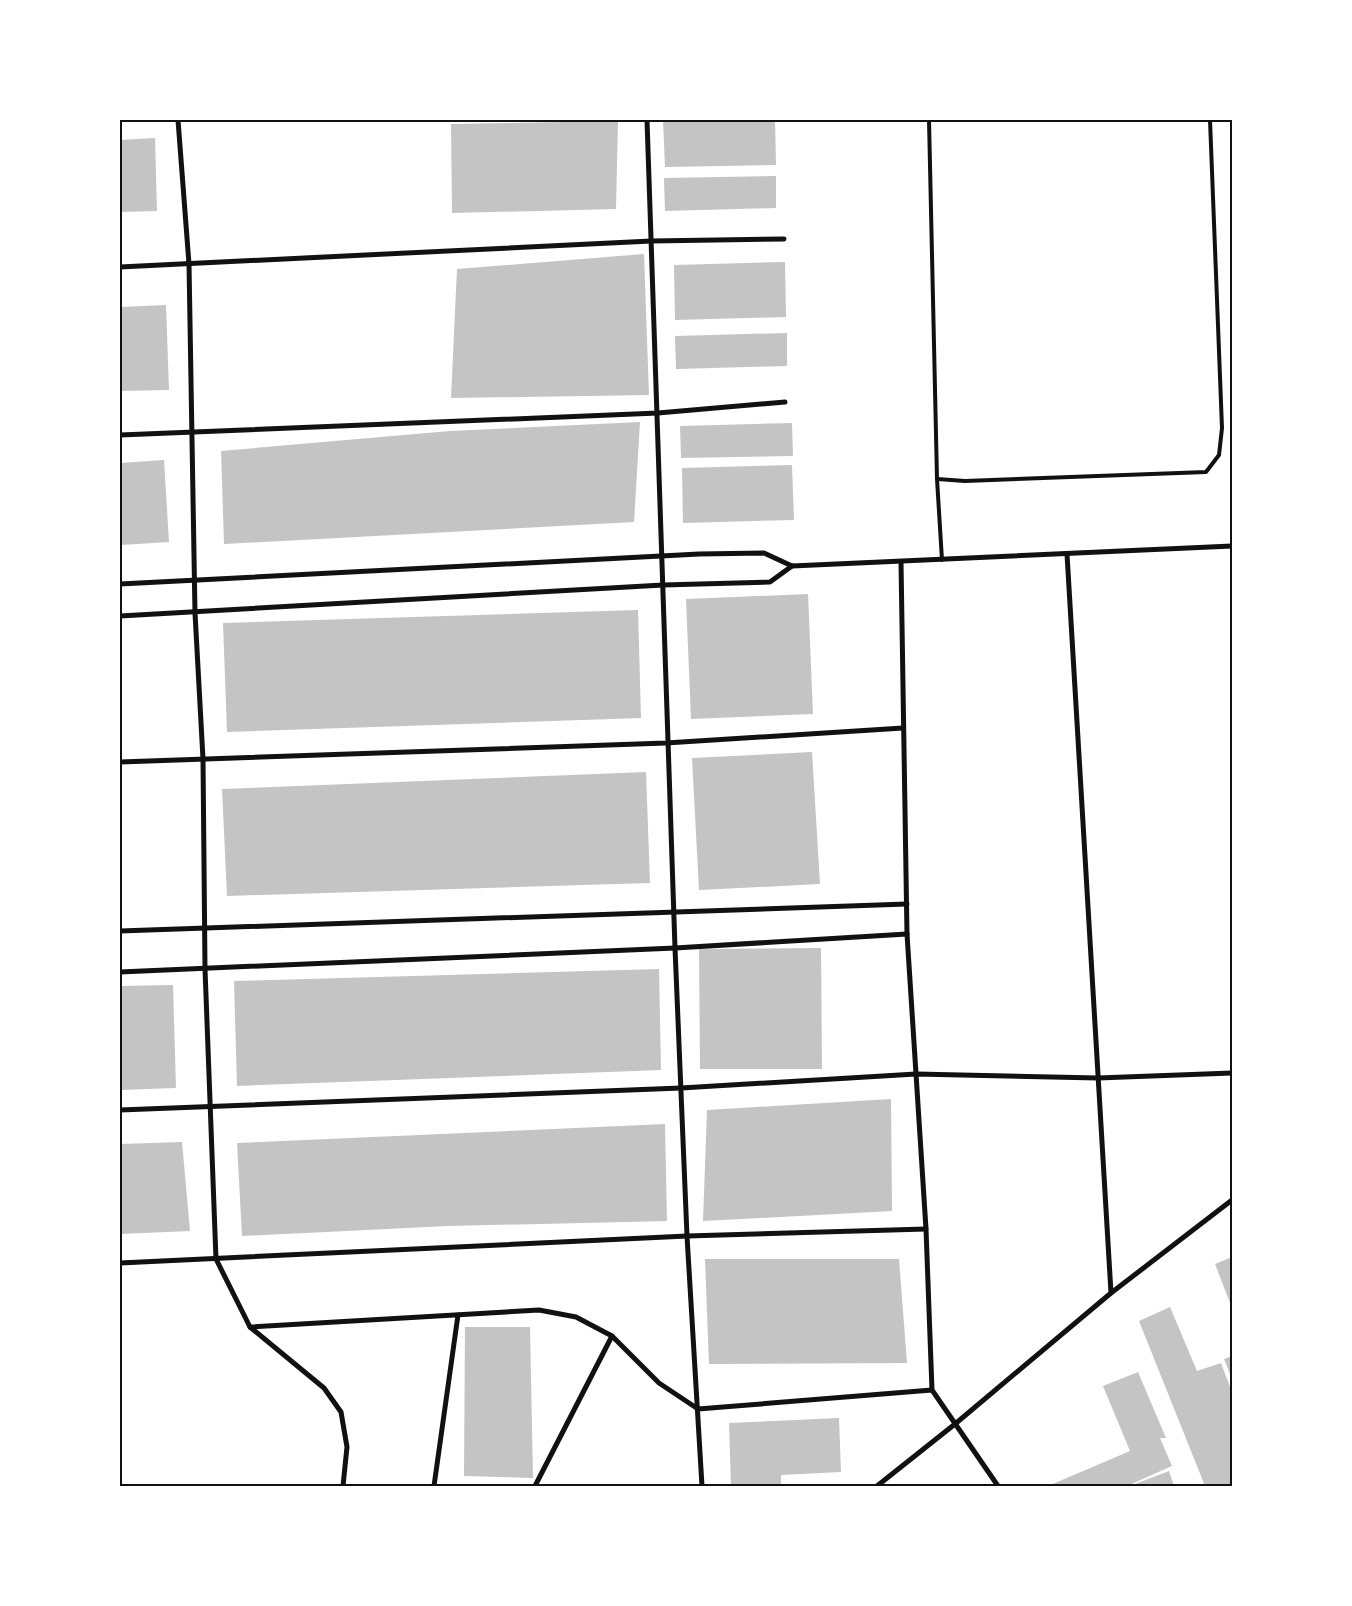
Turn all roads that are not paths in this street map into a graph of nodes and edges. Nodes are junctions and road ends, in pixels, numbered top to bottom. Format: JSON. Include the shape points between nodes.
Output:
{"nodes":[{"id":1,"x":178,"y":120,"type":"edge"},
{"id":2,"x":647,"y":120,"type":"edge"},
{"id":3,"x":928,"y":120,"type":"edge"},
{"id":4,"x":1210,"y":120,"type":"edge"},
{"id":5,"x":784,"y":239,"type":"dead end"},
{"id":6,"x":650,"y":241,"type":"junction"},
{"id":7,"x":189,"y":264,"type":"junction"},
{"id":8,"x":120,"y":267,"type":"edge"},
{"id":9,"x":785,"y":402,"type":"dead end"},
{"id":10,"x":658,"y":414,"type":"junction"},
{"id":11,"x":190,"y":432,"type":"junction"},
{"id":12,"x":120,"y":435,"type":"edge"},
{"id":13,"x":937,"y":479,"type":"junction"},
{"id":14,"x":1232,"y":546,"type":"edge"},
{"id":15,"x":1067,"y":554,"type":"junction"},
{"id":16,"x":662,"y":556,"type":"junction"},
{"id":17,"x":942,"y":560,"type":"junction"},
{"id":18,"x":901,"y":562,"type":"junction"},
{"id":19,"x":792,"y":566,"type":"junction"},
{"id":20,"x":194,"y":581,"type":"junction"},
{"id":21,"x":120,"y":584,"type":"edge"},
{"id":22,"x":663,"y":585,"type":"junction"},
{"id":23,"x":194,"y":612,"type":"junction"},
{"id":24,"x":120,"y":616,"type":"edge"},
{"id":25,"x":903,"y":728,"type":"junction"},
{"id":26,"x":666,"y":743,"type":"junction"},
{"id":27,"x":203,"y":760,"type":"junction"},
{"id":28,"x":120,"y":762,"type":"edge"},
{"id":29,"x":907,"y":904,"type":"junction"},
{"id":30,"x":674,"y":913,"type":"junction"},
{"id":31,"x":204,"y":928,"type":"junction"},
{"id":32,"x":120,"y":931,"type":"edge"},
{"id":33,"x":907,"y":934,"type":"junction"},
{"id":34,"x":675,"y":948,"type":"junction"},
{"id":35,"x":205,"y":969,"type":"junction"},
{"id":36,"x":120,"y":972,"type":"edge"},
{"id":37,"x":1232,"y":1073,"type":"edge"},
{"id":38,"x":916,"y":1074,"type":"junction"},
{"id":39,"x":1098,"y":1078,"type":"junction"},
{"id":40,"x":681,"y":1088,"type":"junction"},
{"id":41,"x":210,"y":1106,"type":"junction"},
{"id":42,"x":120,"y":1110,"type":"edge"},
{"id":43,"x":1232,"y":1200,"type":"edge"},
{"id":44,"x":926,"y":1229,"type":"junction"},
{"id":45,"x":687,"y":1236,"type":"junction"},
{"id":46,"x":216,"y":1259,"type":"junction"},
{"id":47,"x":120,"y":1263,"type":"edge"},
{"id":48,"x":1111,"y":1293,"type":"junction"},
{"id":49,"x":458,"y":1315,"type":"junction"},
{"id":50,"x":250,"y":1327,"type":"junction"},
{"id":51,"x":612,"y":1336,"type":"junction"},
{"id":52,"x":932,"y":1390,"type":"junction"},
{"id":53,"x":698,"y":1409,"type":"junction"},
{"id":54,"x":956,"y":1424,"type":"junction"},
{"id":55,"x":343,"y":1486,"type":"edge"},
{"id":56,"x":434,"y":1486,"type":"edge"},
{"id":57,"x":535,"y":1486,"type":"edge"},
{"id":58,"x":702,"y":1486,"type":"edge"},
{"id":59,"x":877,"y":1486,"type":"edge"},
{"id":60,"x":998,"y":1486,"type":"edge"}],
"edges":[{"from":1,"to":7,"type":"street"},
{"from":2,"to":6,"type":"street"},
{"from":3,"to":13,"type":"lane"},
{"from":4,"to":13,"type":"lane","via":[[1222,428],[1219,454],[1206,472],[965,481]]},
{"from":5,"to":6,"type":"street"},
{"from":6,"to":7,"type":"street"},
{"from":6,"to":10,"type":"street"},
{"from":7,"to":8,"type":"street"},
{"from":7,"to":11,"type":"street"},
{"from":9,"to":10,"type":"street"},
{"from":10,"to":11,"type":"street"},
{"from":10,"to":16,"type":"street"},
{"from":11,"to":12,"type":"street"},
{"from":11,"to":20,"type":"street"},
{"from":13,"to":17,"type":"lane"},
{"from":14,"to":15,"type":"street"},
{"from":15,"to":17,"type":"street"},
{"from":15,"to":39,"type":"street"},
{"from":16,"to":19,"type":"street","via":[[764,553]]},
{"from":16,"to":20,"type":"street"},
{"from":16,"to":22,"type":"street"},
{"from":17,"to":18,"type":"street"},
{"from":18,"to":19,"type":"street"},
{"from":18,"to":25,"type":"street"},
{"from":19,"to":22,"type":"street","via":[[770,582]]},
{"from":20,"to":21,"type":"street"},
{"from":20,"to":23,"type":"street"},
{"from":22,"to":23,"type":"street"},
{"from":22,"to":26,"type":"street"},
{"from":23,"to":24,"type":"street"},
{"from":23,"to":27,"type":"street"},
{"from":25,"to":26,"type":"street"},
{"from":25,"to":29,"type":"street"},
{"from":26,"to":27,"type":"street"},
{"from":26,"to":30,"type":"street"},
{"from":27,"to":28,"type":"street"},
{"from":27,"to":31,"type":"street"},
{"from":29,"to":30,"type":"street"},
{"from":29,"to":33,"type":"street"},
{"from":30,"to":31,"type":"street"},
{"from":30,"to":34,"type":"street"},
{"from":31,"to":32,"type":"street"},
{"from":31,"to":35,"type":"street"},
{"from":33,"to":34,"type":"street"},
{"from":33,"to":38,"type":"street"},
{"from":34,"to":35,"type":"street"},
{"from":34,"to":40,"type":"street"},
{"from":35,"to":36,"type":"street"},
{"from":35,"to":41,"type":"street"},
{"from":37,"to":39,"type":"street"},
{"from":38,"to":39,"type":"street"},
{"from":38,"to":40,"type":"street"},
{"from":38,"to":44,"type":"street"},
{"from":39,"to":48,"type":"street"},
{"from":40,"to":41,"type":"street"},
{"from":40,"to":45,"type":"street"},
{"from":41,"to":42,"type":"street"},
{"from":41,"to":46,"type":"street"},
{"from":43,"to":48,"type":"street"},
{"from":44,"to":45,"type":"street"},
{"from":44,"to":52,"type":"street"},
{"from":45,"to":46,"type":"street"},
{"from":45,"to":53,"type":"street"},
{"from":46,"to":47,"type":"street"},
{"from":46,"to":50,"type":"street"},
{"from":48,"to":54,"type":"street"},
{"from":49,"to":50,"type":"street"},
{"from":49,"to":51,"type":"street","via":[[539,1310],[576,1317]]},
{"from":49,"to":56,"type":"street"},
{"from":50,"to":55,"type":"street","via":[[324,1388],[341,1412],[347,1446]]},
{"from":51,"to":53,"type":"street","via":[[659,1383]]},
{"from":51,"to":57,"type":"street"},
{"from":52,"to":53,"type":"street"},
{"from":52,"to":54,"type":"street"},
{"from":53,"to":58,"type":"street"},
{"from":54,"to":59,"type":"street"},
{"from":54,"to":60,"type":"street"}]}
